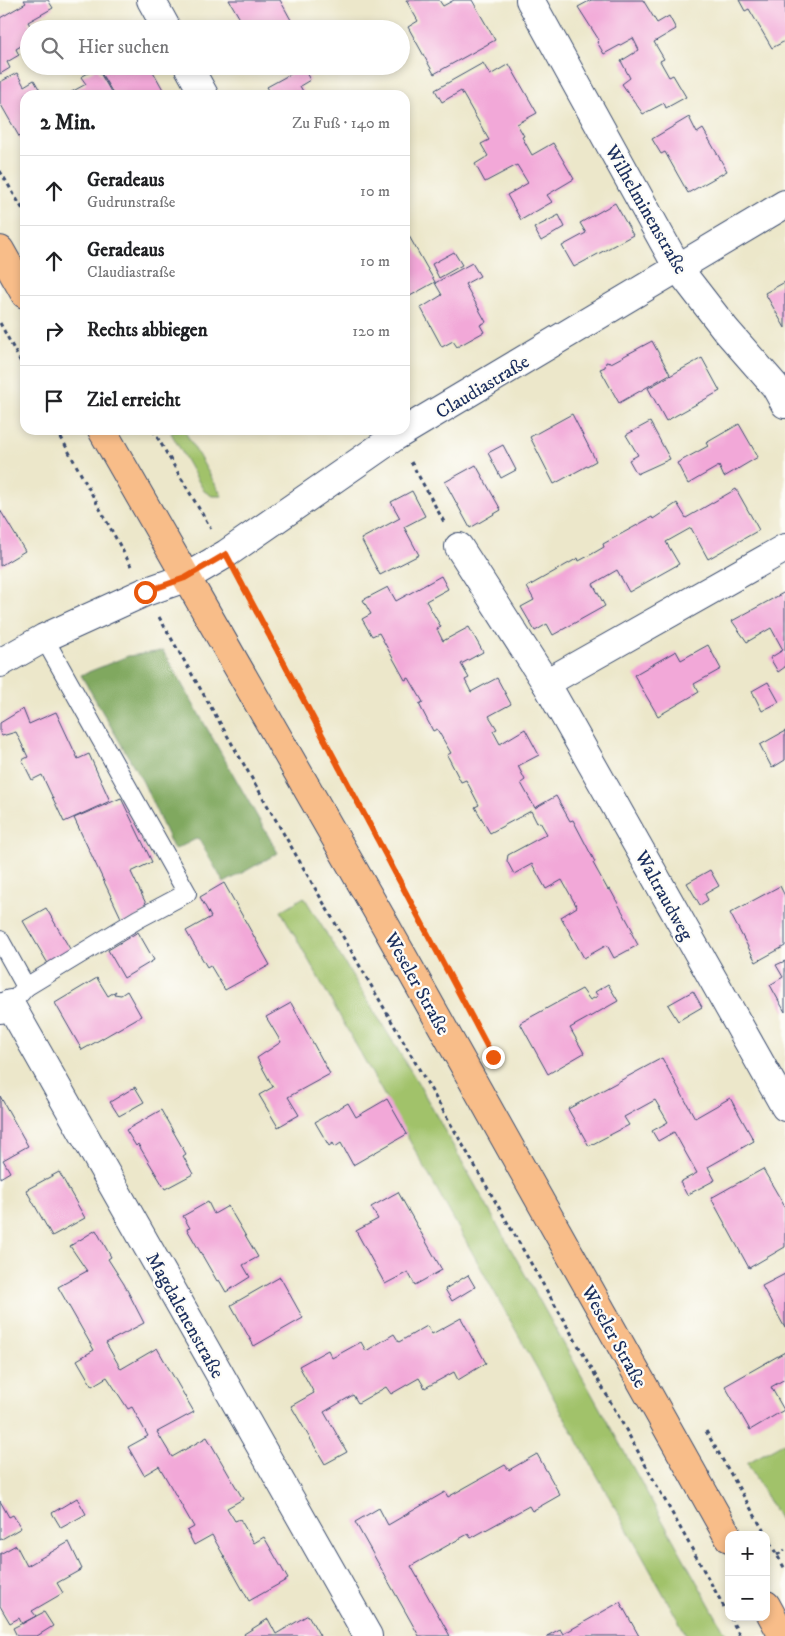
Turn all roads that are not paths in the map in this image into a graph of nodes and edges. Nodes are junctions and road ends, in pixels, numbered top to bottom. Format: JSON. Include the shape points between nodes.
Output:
{"nodes":[{"id":1,"x":151,"y":0,"type":"edge"},
{"id":2,"x":530,"y":0,"type":"edge"},
{"id":3,"x":162,"y":20,"type":"edge"},
{"id":4,"x":193,"y":75,"type":"edge"},
{"id":5,"x":201,"y":90,"type":"edge"},
{"id":6,"x":785,"y":204,"type":"edge"},
{"id":7,"x":0,"y":250,"type":"edge"},
{"id":8,"x":678,"y":268,"type":"junction"},
{"id":9,"x":20,"y":285,"type":"edge"},
{"id":10,"x":785,"y":404,"type":"edge"},
{"id":11,"x":410,"y":428,"type":"edge"},
{"id":12,"x":105,"y":435,"type":"edge"},
{"id":13,"x":398,"y":435,"type":"edge"},
{"id":14,"x":459,"y":547,"type":"road end"},
{"id":15,"x":785,"y":548,"type":"edge"},
{"id":16,"x":185,"y":578,"type":"junction"},
{"id":17,"x":44,"y":638,"type":"junction"},
{"id":18,"x":0,"y":663,"type":"edge"},
{"id":19,"x":546,"y":682,"type":"junction"},
{"id":20,"x":0,"y":940,"type":"edge"},
{"id":21,"x":12,"y":1000,"type":"edge"},
{"id":22,"x":785,"y":1107,"type":"edge"},
{"id":23,"x":725,"y":1531,"type":"edge"},
{"id":24,"x":770,"y":1612,"type":"edge"},
{"id":25,"x":368,"y":1636,"type":"edge"},
{"id":26,"x":783,"y":1636,"type":"edge"}],
"edges":[{"from":1,"to":3,"type":"street"},
{"from":2,"to":8,"type":"street","name":"Wilhelminenstraße"},
{"from":4,"to":5,"type":"street"},
{"from":6,"to":8,"type":"street","name":"Claudiastraße"},
{"from":7,"to":9,"type":"main road"},
{"from":8,"to":10,"type":"street","name":"Wilhelminenstraße","via":[[775,386]]},
{"from":8,"to":11,"type":"street","name":"Claudiastraße"},
{"from":12,"to":16,"type":"main road","name":"Weseler Straße"},
{"from":13,"to":16,"type":"street","name":"Claudiastraße","via":[[226,554]]},
{"from":14,"to":19,"type":"street","name":"Waltraudweg"},
{"from":15,"to":19,"type":"street"},
{"from":16,"to":17,"type":"street","name":"Claudiastraße","via":[[145,592]]},
{"from":16,"to":23,"type":"main road","name":"Weseler Straße","via":[[383,921]]},
{"from":17,"to":18,"type":"street","name":"Claudiastraße"},
{"from":17,"to":21,"type":"lane","via":[[187,892],[138,919]]},
{"from":19,"to":22,"type":"street","name":"Waltraudweg"},
{"from":20,"to":21,"type":"lane"},
{"from":21,"to":25,"type":"street","name":"Magdalenenstraße"},
{"from":24,"to":26,"type":"main road"}]}
